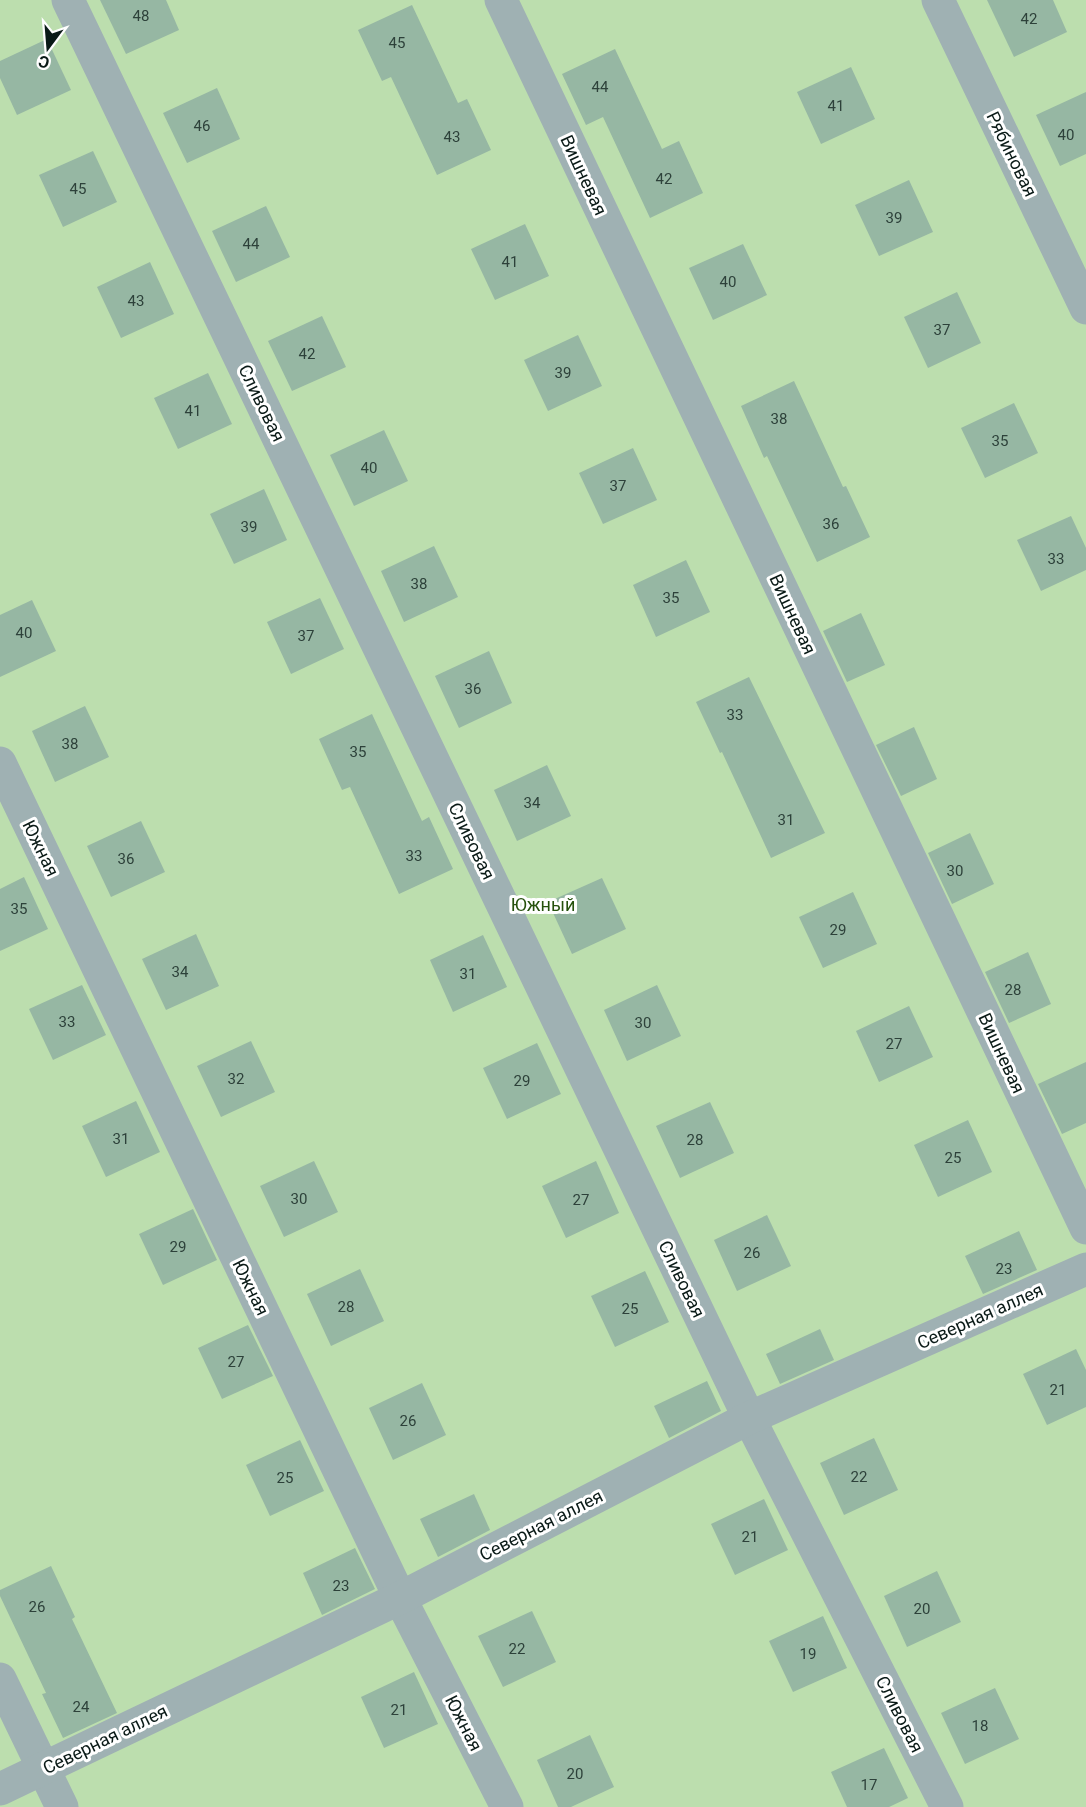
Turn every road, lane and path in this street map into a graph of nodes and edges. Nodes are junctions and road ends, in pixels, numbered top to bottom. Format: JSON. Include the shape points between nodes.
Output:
{"nodes":[{"id":1,"x":68,"y":0,"type":"edge"},
{"id":2,"x":501,"y":0,"type":"edge"},
{"id":3,"x":938,"y":0,"type":"edge"},
{"id":4,"x":1086,"y":308,"type":"edge"},
{"id":5,"x":0,"y":763,"type":"edge"},
{"id":6,"x":1086,"y":1228,"type":"edge"},
{"id":7,"x":1086,"y":1269,"type":"edge"},
{"id":8,"x":749,"y":1418,"type":"junction"},
{"id":9,"x":400,"y":1598,"type":"junction"},
{"id":10,"x":0,"y":1679,"type":"edge"},
{"id":11,"x":43,"y":1769,"type":"junction"},
{"id":12,"x":0,"y":1789,"type":"edge"},
{"id":13,"x":62,"y":1807,"type":"edge"},
{"id":14,"x":507,"y":1807,"type":"edge"},
{"id":15,"x":947,"y":1807,"type":"edge"}],
"edges":[{"from":1,"to":8,"type":"street","name":"Сливовая"},
{"from":2,"to":6,"type":"street","name":"Вишневая"},
{"from":3,"to":4,"type":"street","name":"Рябиновая"},
{"from":5,"to":9,"type":"street","name":"Южная"},
{"from":7,"to":8,"type":"street","name":"Северная аллея"},
{"from":8,"to":9,"type":"street","name":"Северная аллея"},
{"from":8,"to":15,"type":"street","name":"Сливовая"},
{"from":9,"to":11,"type":"street","name":"Северная аллея"},
{"from":9,"to":14,"type":"street","name":"Южная"},
{"from":10,"to":11,"type":"street"},
{"from":11,"to":12,"type":"street","name":"Северная аллея"},
{"from":11,"to":13,"type":"street"}]}
